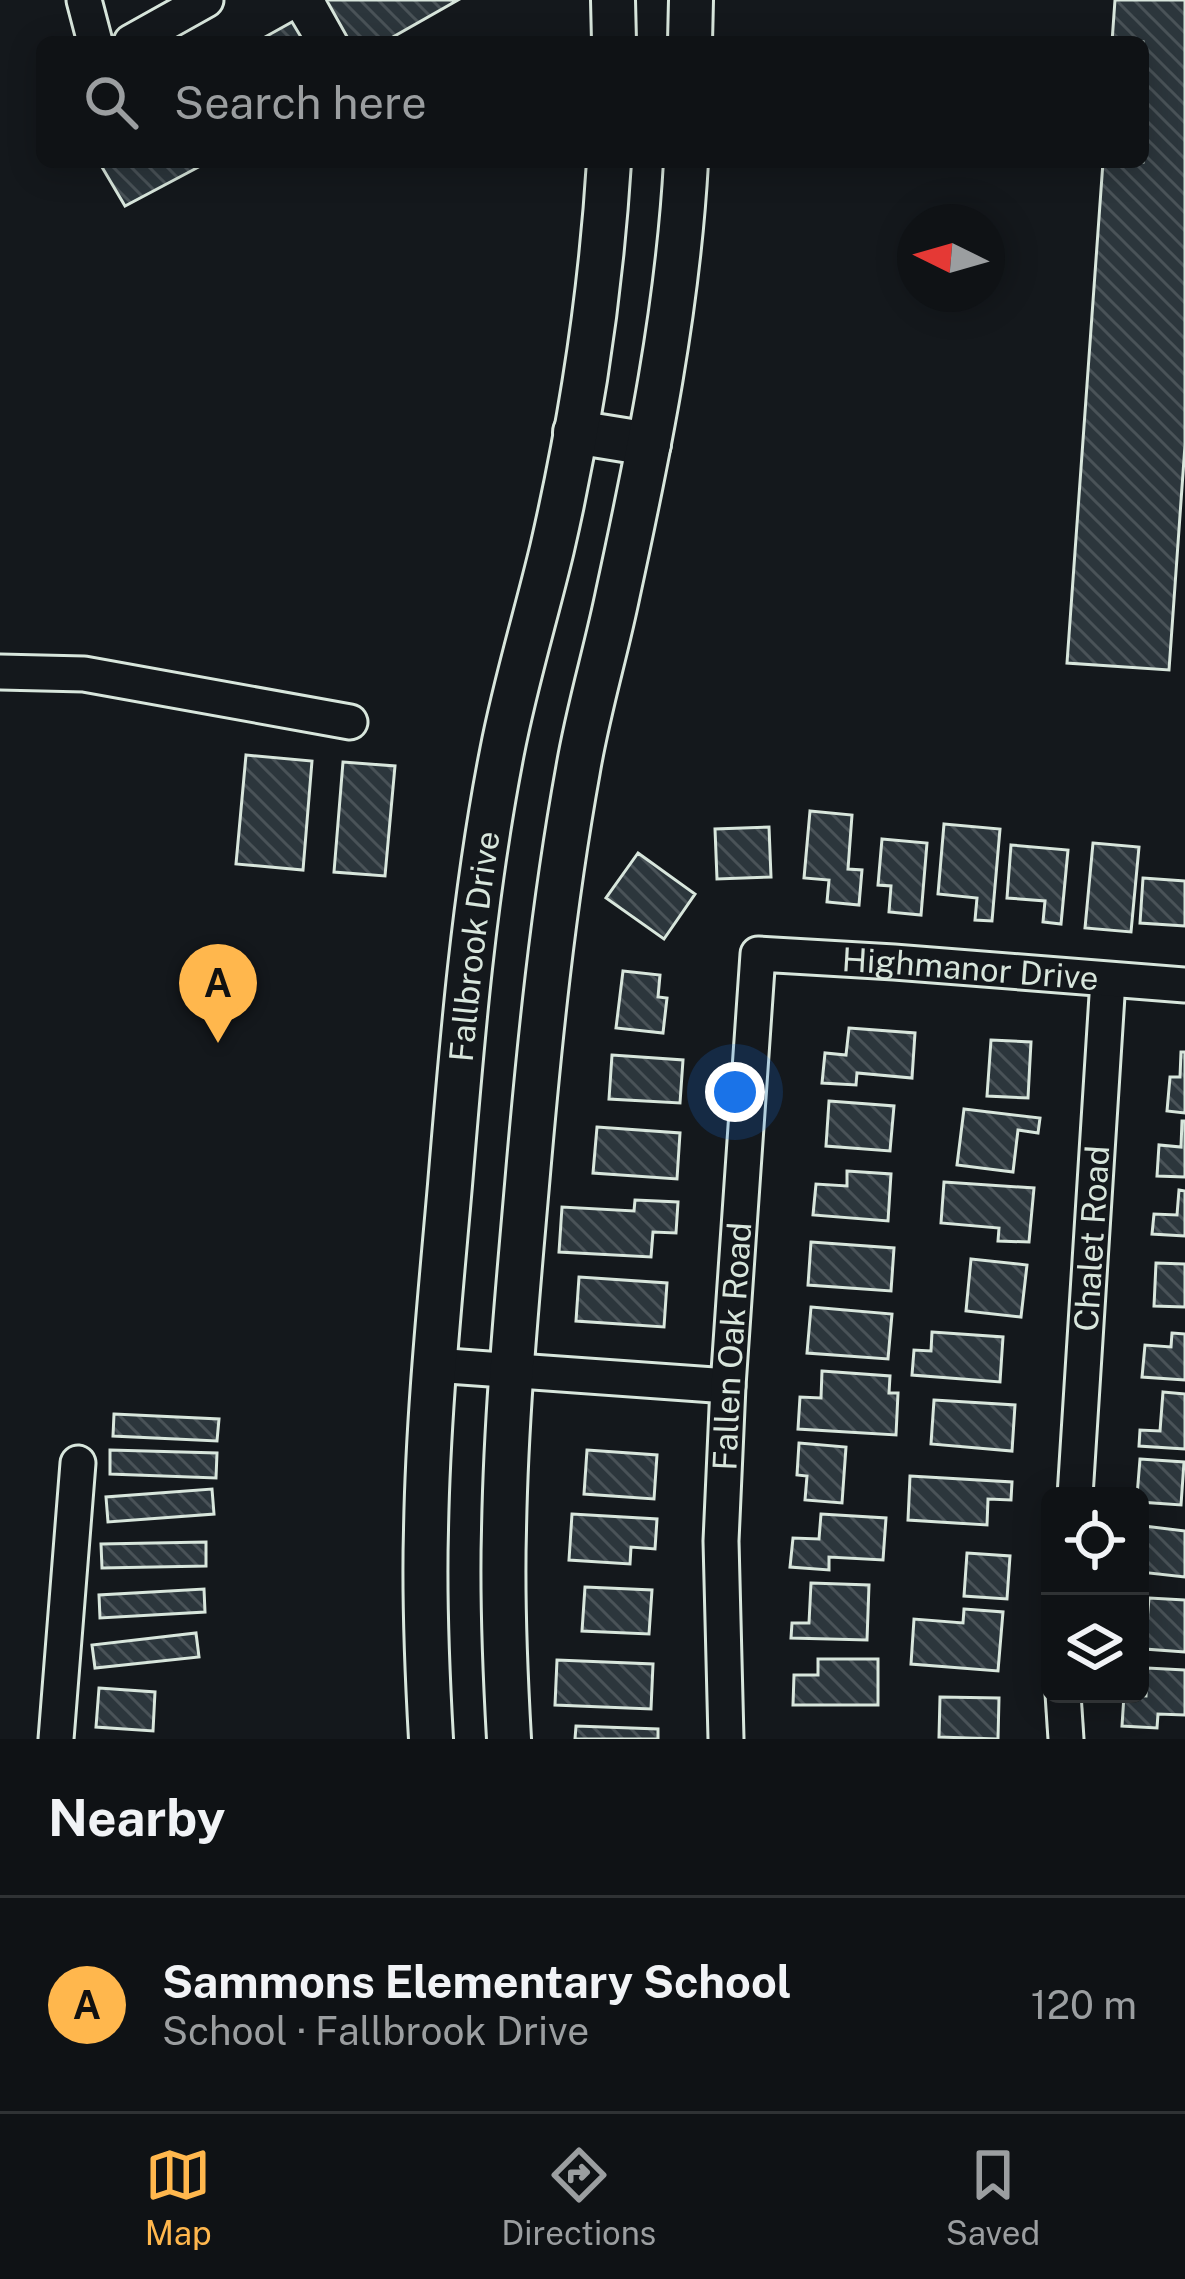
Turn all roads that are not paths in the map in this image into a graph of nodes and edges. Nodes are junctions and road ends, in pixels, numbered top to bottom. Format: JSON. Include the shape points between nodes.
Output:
{"nodes":[{"id":1,"x":85,"y":0,"type":"edge"},
{"id":2,"x":206,"y":0,"type":"edge"},
{"id":3,"x":613,"y":0,"type":"edge"},
{"id":4,"x":691,"y":0,"type":"edge"},
{"id":5,"x":93,"y":36,"type":"edge"},
{"id":6,"x":142,"y":36,"type":"edge"},
{"id":7,"x":614,"y":36,"type":"edge"},
{"id":8,"x":690,"y":36,"type":"edge"},
{"id":9,"x":608,"y":168,"type":"edge"},
{"id":10,"x":686,"y":168,"type":"edge"},
{"id":11,"x":575,"y":432,"type":"junction"},
{"id":12,"x":650,"y":444,"type":"junction"},
{"id":13,"x":0,"y":672,"type":"edge"},
{"id":14,"x":350,"y":722,"type":"dead end"},
{"id":15,"x":758,"y":954,"type":"joint"},
{"id":16,"x":1108,"y":980,"type":"junction"},
{"id":17,"x":1185,"y":985,"type":"edge"},
{"id":18,"x":434,"y":1365,"type":"junction"},
{"id":19,"x":511,"y":1370,"type":"junction"},
{"id":20,"x":728,"y":1386,"type":"junction"},
{"id":21,"x":78,"y":1463,"type":"dead end"},
{"id":22,"x":1076,"y":1487,"type":"edge"},
{"id":23,"x":1064,"y":1703,"type":"edge"},
{"id":24,"x":56,"y":1739,"type":"edge"},
{"id":25,"x":431,"y":1739,"type":"edge"},
{"id":26,"x":509,"y":1739,"type":"edge"},
{"id":27,"x":726,"y":1739,"type":"edge"},
{"id":28,"x":1066,"y":1739,"type":"edge"}],
"edges":[{"from":1,"to":5,"type":"street"},
{"from":2,"to":6,"type":"street"},
{"from":3,"to":7,"type":"main road"},
{"from":4,"to":8,"type":"main road"},
{"from":9,"to":11,"type":"main road","name":"Fallbrook Drive"},
{"from":10,"to":12,"type":"main road"},
{"from":11,"to":12,"type":"main road"},
{"from":11,"to":18,"type":"main road","name":"Fallbrook Drive","via":[[502,751],[480,888]]},
{"from":12,"to":19,"type":"main road","via":[[578,766],[557,899]]},
{"from":13,"to":14,"type":"street","via":[[84,674]]},
{"from":15,"to":16,"type":"street","name":"Highmanor Drive"},
{"from":15,"to":20,"type":"street","name":"Fallen Oak Road"},
{"from":16,"to":17,"type":"street","name":"Highmanor Drive"},
{"from":16,"to":22,"type":"street","name":"Chalet Road"},
{"from":18,"to":19,"type":"street"},
{"from":18,"to":25,"type":"main road","name":"Fallbrook Drive","via":[[426,1529]]},
{"from":19,"to":20,"type":"street"},
{"from":19,"to":26,"type":"main road","via":[[503,1640]]},
{"from":20,"to":27,"type":"street","name":"Fallen Oak Road","via":[[721,1541]]},
{"from":21,"to":24,"type":"street"},
{"from":23,"to":28,"type":"street"}]}
